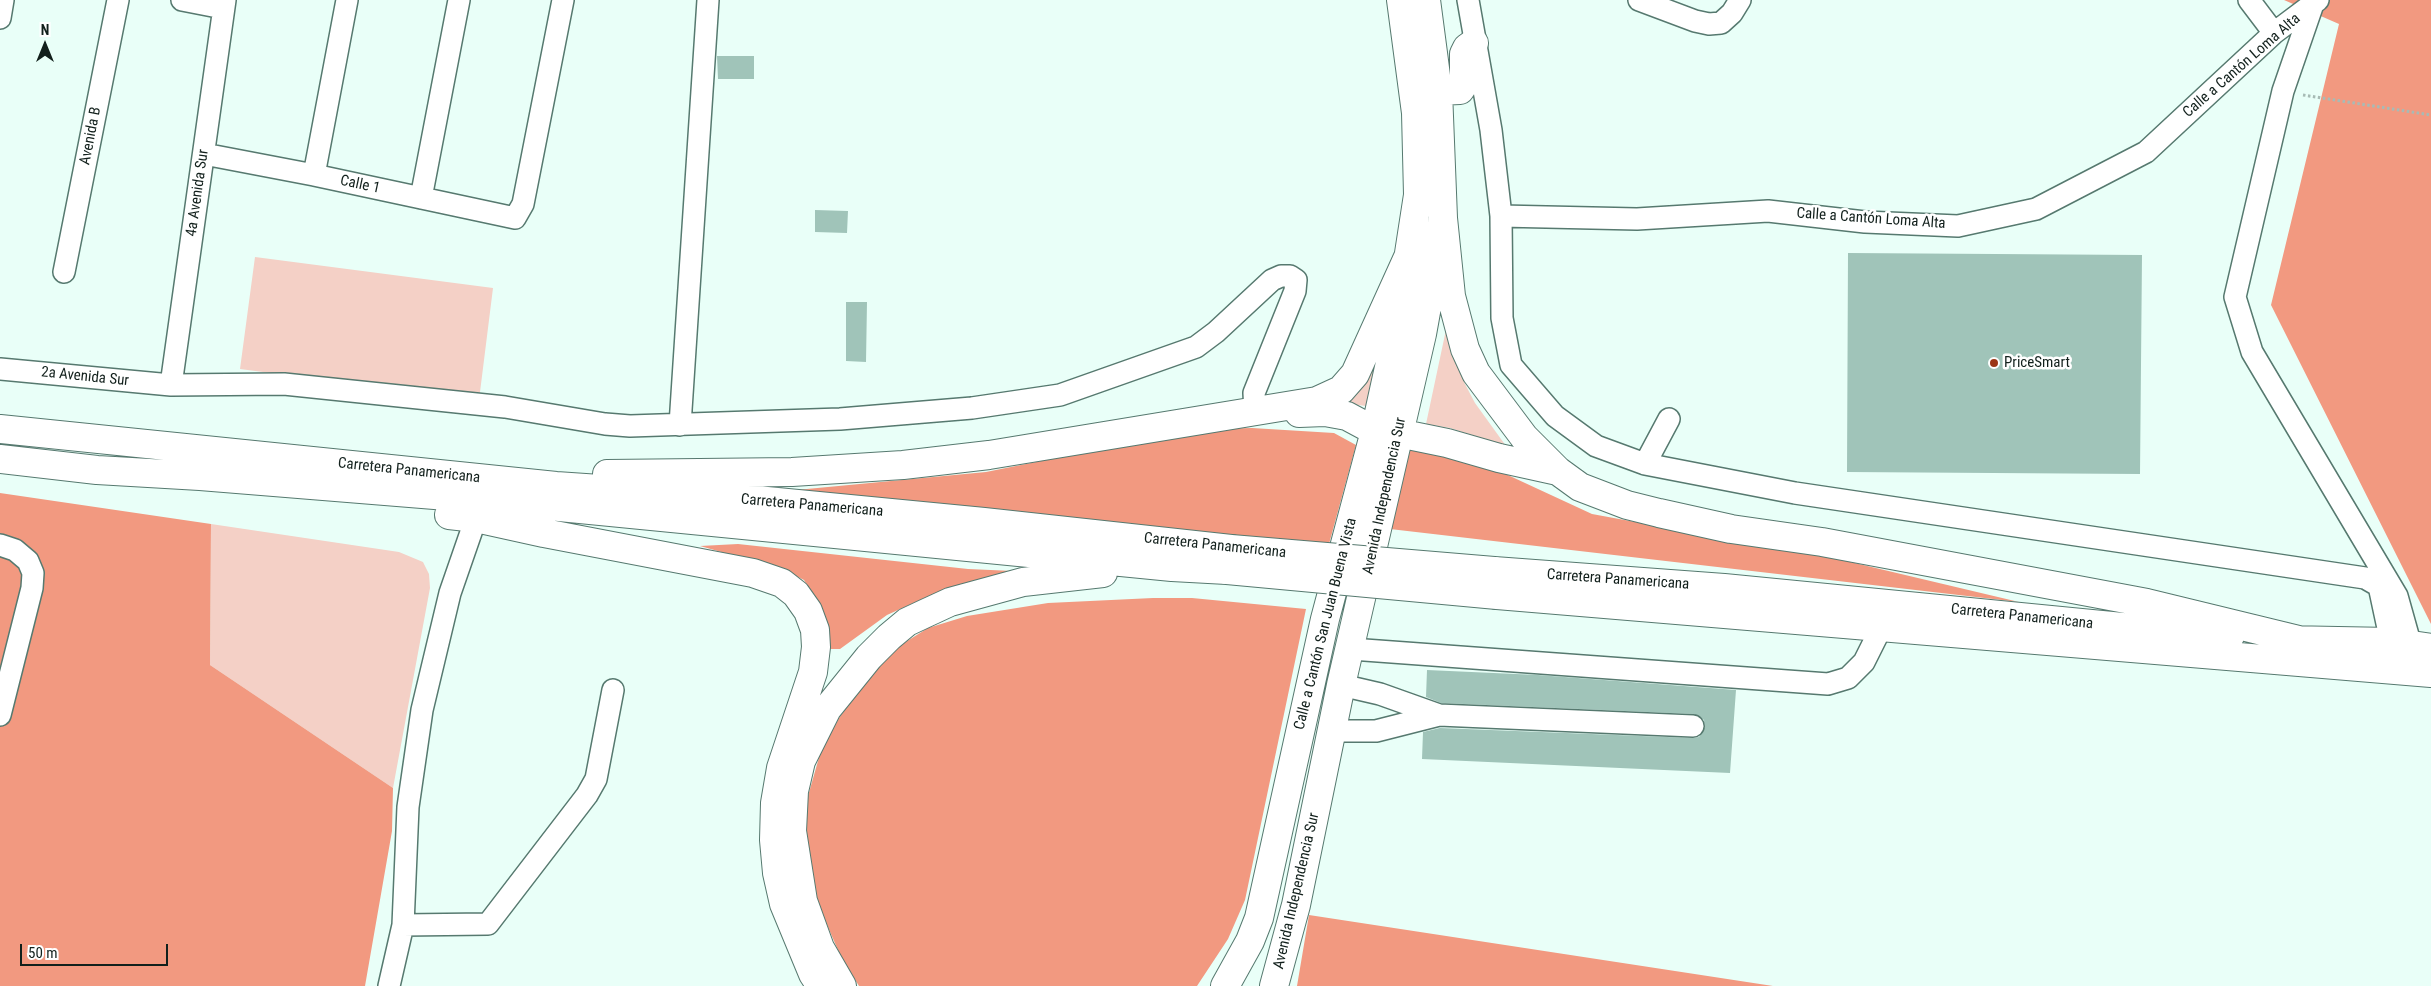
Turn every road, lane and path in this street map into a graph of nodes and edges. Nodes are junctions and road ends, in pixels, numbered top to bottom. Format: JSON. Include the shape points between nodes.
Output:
{"nodes":[{"id":1,"x":3,"y":0,"type":"edge"},
{"id":2,"x":118,"y":0,"type":"edge"},
{"id":3,"x":182,"y":0,"type":"edge"},
{"id":4,"x":347,"y":0,"type":"edge"},
{"id":5,"x":459,"y":0,"type":"edge"},
{"id":6,"x":563,"y":0,"type":"edge"},
{"id":7,"x":708,"y":0,"type":"edge"},
{"id":8,"x":1400,"y":0,"type":"edge"},
{"id":9,"x":1426,"y":0,"type":"edge"},
{"id":10,"x":1468,"y":0,"type":"edge"},
{"id":11,"x":1639,"y":0,"type":"edge"},
{"id":12,"x":1740,"y":0,"type":"edge"},
{"id":13,"x":2249,"y":0,"type":"edge"},
{"id":14,"x":2316,"y":2,"type":"edge"},
{"id":15,"x":224,"y":4,"type":"edge"},
{"id":16,"x":0,"y":18,"type":"edge"},
{"id":17,"x":2274,"y":34,"type":"junction"},
{"id":18,"x":1474,"y":43,"type":"junction"},
{"id":19,"x":1438,"y":91,"type":"junction"},
{"id":20,"x":2283,"y":91,"type":"junction"},
{"id":21,"x":2431,"y":115,"type":"edge"},
{"id":22,"x":204,"y":154,"type":"junction"},
{"id":23,"x":314,"y":175,"type":"junction"},
{"id":24,"x":421,"y":198,"type":"junction"},
{"id":25,"x":1501,"y":216,"type":"junction"},
{"id":26,"x":1443,"y":218,"type":"junction"},
{"id":27,"x":1409,"y":255,"type":"junction"},
{"id":28,"x":64,"y":272,"type":"dead end"},
{"id":29,"x":0,"y":369,"type":"edge"},
{"id":30,"x":171,"y":385,"type":"junction"},
{"id":31,"x":1255,"y":412,"type":"junction"},
{"id":32,"x":1203,"y":419,"type":"junction"},
{"id":33,"x":1668,"y":419,"type":"dead end"},
{"id":34,"x":680,"y":425,"type":"junction"},
{"id":35,"x":0,"y":429,"type":"edge"},
{"id":36,"x":1383,"y":446,"type":"junction"},
{"id":37,"x":277,"y":458,"type":"junction"},
{"id":38,"x":0,"y":459,"type":"edge"},
{"id":39,"x":1645,"y":464,"type":"junction"},
{"id":40,"x":1558,"y":470,"type":"junction"},
{"id":41,"x":200,"y":476,"type":"junction"},
{"id":42,"x":476,"y":518,"type":"junction"},
{"id":43,"x":0,"y":545,"type":"edge"},
{"id":44,"x":1229,"y":560,"type":"junction"},
{"id":45,"x":1172,"y":567,"type":"junction"},
{"id":46,"x":1495,"y":583,"type":"junction"},
{"id":47,"x":1882,"y":626,"type":"junction"},
{"id":48,"x":2303,"y":641,"type":"junction"},
{"id":49,"x":2411,"y":645,"type":"edge"},
{"id":50,"x":1351,"y":648,"type":"junction"},
{"id":51,"x":2431,"y":673,"type":"edge"},
{"id":52,"x":1341,"y":685,"type":"junction"},
{"id":53,"x":613,"y":690,"type":"dead end"},
{"id":54,"x":0,"y":715,"type":"edge"},
{"id":55,"x":1438,"y":715,"type":"junction"},
{"id":56,"x":1694,"y":726,"type":"dead end"},
{"id":57,"x":1332,"y":731,"type":"junction"},
{"id":58,"x":403,"y":925,"type":"junction"},
{"id":59,"x":1226,"y":983,"type":"edge"},
{"id":60,"x":388,"y":986,"type":"edge"},
{"id":61,"x":821,"y":986,"type":"edge"},
{"id":62,"x":842,"y":986,"type":"edge"},
{"id":63,"x":1258,"y":986,"type":"edge"},
{"id":64,"x":1274,"y":986,"type":"edge"}],
"edges":[{"from":1,"to":16,"type":"street"},
{"from":2,"to":28,"type":"street","name":"Avenida B"},
{"from":3,"to":15,"type":"street"},
{"from":4,"to":23,"type":"street"},
{"from":5,"to":24,"type":"street"},
{"from":6,"to":24,"type":"street","name":"Calle 1","via":[[523,204],[516,218]]},
{"from":7,"to":34,"type":"street"},
{"from":8,"to":27,"type":"highway","via":[[1416,113],[1418,195]]},
{"from":9,"to":19,"type":"highway","name":"Avenida Independencia Sur"},
{"from":10,"to":18,"type":"street"},
{"from":11,"to":12,"type":"street","via":[[1709,24],[1721,23]]},
{"from":13,"to":17,"type":"street"},
{"from":14,"to":17,"type":"street","name":"Calle a Cantón Loma Alta"},
{"from":14,"to":20,"type":"street"},
{"from":15,"to":22,"type":"street","name":"4a Avenida Sur"},
{"from":17,"to":25,"type":"street","name":"Calle a Cantón Loma Alta","via":[[2146,152],[2036,209],[1958,226],[1865,222],[1768,211],[1637,219]]},
{"from":18,"to":19,"type":"highway","via":[[1464,54],[1464,84],[1460,90]]},
{"from":18,"to":25,"type":"street","via":[[1491,130]]},
{"from":19,"to":26,"type":"highway","name":"Avenida Independencia Sur"},
{"from":20,"to":21,"type":"path"},
{"from":20,"to":49,"type":"street","via":[[2235,298],[2252,352],[2397,596]]},
{"from":22,"to":23,"type":"street","name":"Calle 1"},
{"from":22,"to":30,"type":"street","name":"4a Avenida Sur"},
{"from":23,"to":24,"type":"street","name":"Calle 1"},
{"from":25,"to":39,"type":"street","via":[[1502,318],[1511,365],[1555,416],[1596,446]]},
{"from":26,"to":36,"type":"highway","name":"Avenida Independencia Sur","via":[[1422,334]]},
{"from":26,"to":40,"type":"highway","via":[[1451,296],[1465,350],[1476,373],[1507,417]]},
{"from":27,"to":31,"type":"highway","via":[[1366,355],[1341,390],[1317,401]]},
{"from":27,"to":36,"type":"highway","name":"Calle a Cantón San Juan Buena Vista"},
{"from":29,"to":30,"type":"street","name":"2a Avenida Sur"},
{"from":30,"to":34,"type":"street","name":"2a Avenida Sur","via":[[284,384],[505,407],[605,424]]},
{"from":31,"to":32,"type":"highway"},
{"from":31,"to":34,"type":"street","name":"2a Avenida Sur","via":[[1254,393],[1295,291],[1296,280],[1290,276],[1272,280],[1196,347],[1060,395],[972,408],[885,415]]},
{"from":32,"to":36,"type":"highway","via":[[1325,412],[1347,416]]},
{"from":32,"to":37,"type":"highway","via":[[989,455],[903,465],[792,472],[534,474]]},
{"from":33,"to":39,"type":"street"},
{"from":35,"to":37,"type":"highway","name":"Carretera Panamericana"},
{"from":36,"to":40,"type":"highway","via":[[1408,434]]},
{"from":36,"to":50,"type":"highway","name":"Avenida Independencia Sur"},
{"from":36,"to":59,"type":"highway","name":"Calle a Cantón San Juan Buena Vista","via":[[1325,619],[1259,918]]},
{"from":37,"to":44,"type":"highway","name":"Carretera Panamericana","via":[[556,486],[746,499],[984,522]]},
{"from":38,"to":41,"type":"highway","name":"Carretera Panamericana","via":[[97,470]]},
{"from":39,"to":49,"type":"street","via":[[1795,493],[2365,578],[2379,586]]},
{"from":40,"to":48,"type":"highway","via":[[1580,487],[1659,513],[2147,603]]},
{"from":41,"to":42,"type":"highway","via":[[367,505]]},
{"from":41,"to":45,"type":"highway","name":"Carretera Panamericana","via":[[447,496]]},
{"from":42,"to":58,"type":"street","via":[[450,593],[420,718],[408,808]]},
{"from":42,"to":61,"type":"highway","via":[[753,573],[782,583],[796,594],[808,611],[816,647],[813,672],[781,768],[775,803],[774,840],[784,904]]},
{"from":43,"to":54,"type":"street","via":[[15,550],[28,561],[33,573]]},
{"from":44,"to":45,"type":"highway","name":"Carretera Panamericana"},
{"from":44,"to":46,"type":"highway","name":"Carretera Panamericana","bridge":true},
{"from":45,"to":62,"type":"highway","via":[[1023,582],[950,602],[907,622],[889,637],[840,692],[827,709],[801,761],[794,791],[792,831],[803,901],[820,948]]},
{"from":46,"to":47,"type":"highway","name":"Carretera Panamericana"},
{"from":46,"to":48,"type":"highway","name":"Carretera Panamericana","via":[[1724,588],[2163,632]]},
{"from":47,"to":50,"type":"street","via":[[1864,662],[1848,678],[1828,684]]},
{"from":47,"to":51,"type":"highway","name":"Carretera Panamericana","via":[[2249,660]]},
{"from":48,"to":49,"type":"highway","name":"Carretera Panamericana"},
{"from":50,"to":52,"type":"highway","name":"Avenida Independencia Sur"},
{"from":52,"to":55,"type":"street","via":[[1380,694]]},
{"from":52,"to":57,"type":"highway","name":"Avenida Independencia Sur"},
{"from":53,"to":58,"type":"street","via":[[596,779],[488,924]]},
{"from":55,"to":56,"type":"street"},
{"from":55,"to":57,"type":"street","via":[[1376,731]]},
{"from":57,"to":64,"type":"highway","name":"Avenida Independencia Sur","via":[[1296,905]]},
{"from":58,"to":60,"type":"street"},
{"from":59,"to":63,"type":"highway","via":[[1238,978]]}]}
